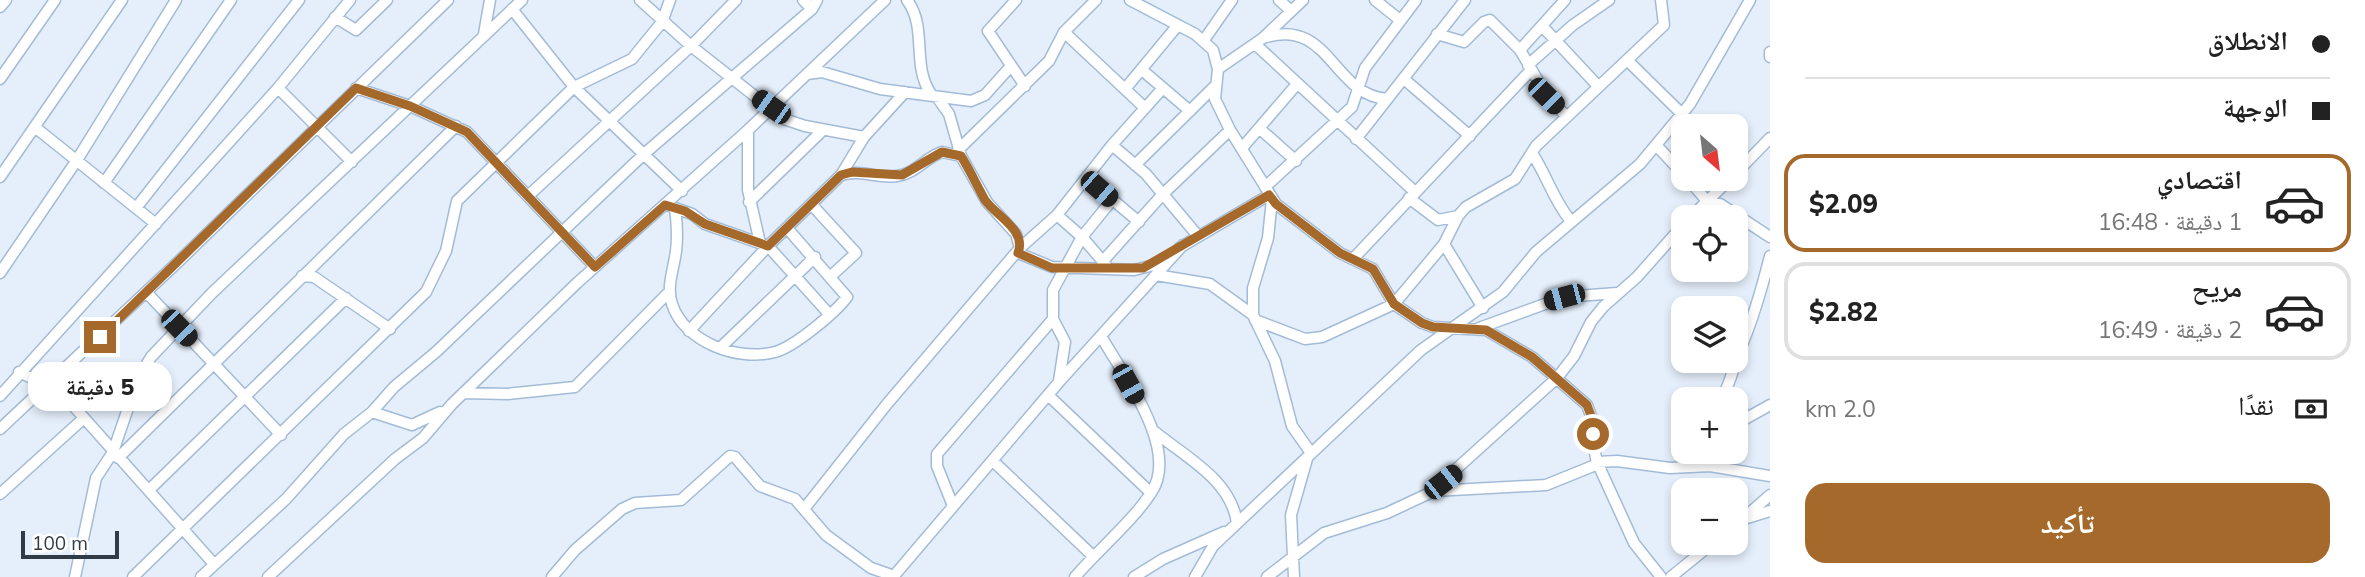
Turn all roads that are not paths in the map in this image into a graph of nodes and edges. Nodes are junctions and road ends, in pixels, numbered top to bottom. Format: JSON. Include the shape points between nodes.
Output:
{"nodes":[{"id":1,"x":6,"y":0,"type":"edge"},
{"id":2,"x":55,"y":0,"type":"edge"},
{"id":3,"x":122,"y":0,"type":"edge"},
{"id":4,"x":176,"y":0,"type":"edge"},
{"id":5,"x":231,"y":0,"type":"edge"},
{"id":6,"x":299,"y":0,"type":"edge"},
{"id":7,"x":350,"y":0,"type":"edge"},
{"id":8,"x":387,"y":0,"type":"edge"},
{"id":9,"x":448,"y":0,"type":"edge"},
{"id":10,"x":490,"y":0,"type":"edge"},
{"id":11,"x":522,"y":0,"type":"edge"},
{"id":12,"x":640,"y":0,"type":"edge"},
{"id":13,"x":670,"y":0,"type":"edge"},
{"id":14,"x":736,"y":0,"type":"edge"},
{"id":15,"x":803,"y":0,"type":"edge"},
{"id":16,"x":885,"y":0,"type":"edge"},
{"id":17,"x":907,"y":0,"type":"edge"},
{"id":18,"x":1016,"y":0,"type":"edge"},
{"id":19,"x":1096,"y":0,"type":"edge"},
{"id":20,"x":1130,"y":0,"type":"edge"},
{"id":21,"x":1232,"y":0,"type":"edge"},
{"id":22,"x":1279,"y":0,"type":"edge"},
{"id":23,"x":1303,"y":0,"type":"edge"},
{"id":24,"x":1375,"y":0,"type":"edge"},
{"id":25,"x":1416,"y":0,"type":"edge"},
{"id":26,"x":1465,"y":0,"type":"edge"},
{"id":27,"x":1609,"y":0,"type":"edge"},
{"id":28,"x":1661,"y":0,"type":"edge"},
{"id":29,"x":1750,"y":0,"type":"edge"},
{"id":30,"x":1563,"y":1,"type":"edge"},
{"id":31,"x":814,"y":4,"type":"edge"},
{"id":32,"x":0,"y":7,"type":"edge"},
{"id":33,"x":512,"y":9,"type":"junction"},
{"id":34,"x":1290,"y":10,"type":"junction"},
{"id":35,"x":335,"y":17,"type":"junction"},
{"id":36,"x":1400,"y":20,"type":"junction"},
{"id":37,"x":662,"y":22,"type":"junction"},
{"id":38,"x":1178,"y":26,"type":"junction"},
{"id":39,"x":1542,"y":26,"type":"junction"},
{"id":40,"x":1064,"y":32,"type":"junction"},
{"id":41,"x":1437,"y":34,"type":"junction"},
{"id":42,"x":482,"y":37,"type":"junction"},
{"id":43,"x":1204,"y":40,"type":"junction"},
{"id":44,"x":1259,"y":41,"type":"junction"},
{"id":45,"x":1554,"y":42,"type":"junction"},
{"id":46,"x":691,"y":46,"type":"junction"},
{"id":47,"x":1520,"y":50,"type":"junction"},
{"id":48,"x":1629,"y":62,"type":"junction"},
{"id":49,"x":1011,"y":66,"type":"junction"},
{"id":50,"x":1530,"y":67,"type":"junction"},
{"id":51,"x":1218,"y":69,"type":"junction"},
{"id":52,"x":1142,"y":70,"type":"junction"},
{"id":53,"x":807,"y":74,"type":"junction"},
{"id":54,"x":730,"y":78,"type":"junction"},
{"id":55,"x":0,"y":79,"type":"edge"},
{"id":56,"x":1404,"y":79,"type":"junction"},
{"id":57,"x":1297,"y":85,"type":"junction"},
{"id":58,"x":1025,"y":86,"type":"junction"},
{"id":59,"x":1598,"y":86,"type":"junction"},
{"id":60,"x":574,"y":87,"type":"junction"},
{"id":61,"x":278,"y":88,"type":"junction"},
{"id":62,"x":356,"y":88,"type":"junction"},
{"id":63,"x":1214,"y":88,"type":"junction"},
{"id":64,"x":1125,"y":89,"type":"junction"},
{"id":65,"x":1163,"y":89,"type":"junction"},
{"id":66,"x":1358,"y":89,"type":"junction"},
{"id":67,"x":905,"y":92,"type":"junction"},
{"id":68,"x":934,"y":95,"type":"junction"},
{"id":69,"x":1387,"y":99,"type":"junction"},
{"id":70,"x":410,"y":106,"type":"junction"},
{"id":71,"x":771,"y":107,"type":"junction"},
{"id":72,"x":1144,"y":107,"type":"junction"},
{"id":73,"x":1190,"y":111,"type":"junction"},
{"id":74,"x":1682,"y":114,"type":"joint"},
{"id":75,"x":1566,"y":116,"type":"junction"},
{"id":76,"x":609,"y":120,"type":"junction"},
{"id":77,"x":1338,"y":123,"type":"junction"},
{"id":78,"x":456,"y":126,"type":"junction"},
{"id":79,"x":314,"y":127,"type":"junction"},
{"id":80,"x":1671,"y":127,"type":"edge"},
{"id":81,"x":36,"y":128,"type":"junction"},
{"id":82,"x":1259,"y":128,"type":"junction"},
{"id":83,"x":748,"y":130,"type":"junction"},
{"id":84,"x":823,"y":130,"type":"junction"},
{"id":85,"x":1230,"y":130,"type":"junction"},
{"id":86,"x":1470,"y":136,"type":"junction"},
{"id":87,"x":864,"y":137,"type":"junction"},
{"id":88,"x":1770,"y":138,"type":"edge"},
{"id":89,"x":1356,"y":139,"type":"junction"},
{"id":90,"x":1112,"y":145,"type":"junction"},
{"id":91,"x":1656,"y":145,"type":"junction"},
{"id":92,"x":1242,"y":148,"type":"junction"},
{"id":93,"x":959,"y":153,"type":"junction"},
{"id":94,"x":1532,"y":153,"type":"junction"},
{"id":95,"x":644,"y":154,"type":"junction"},
{"id":96,"x":78,"y":160,"type":"junction"},
{"id":97,"x":1296,"y":161,"type":"junction"},
{"id":98,"x":1748,"y":161,"type":"edge"},
{"id":99,"x":352,"y":162,"type":"junction"},
{"id":100,"x":498,"y":162,"type":"junction"},
{"id":101,"x":1671,"y":162,"type":"edge"},
{"id":102,"x":1135,"y":165,"type":"junction"},
{"id":103,"x":841,"y":175,"type":"junction"},
{"id":104,"x":0,"y":177,"type":"edge"},
{"id":105,"x":1087,"y":178,"type":"junction"},
{"id":106,"x":104,"y":183,"type":"junction"},
{"id":107,"x":682,"y":191,"type":"junction"},
{"id":108,"x":1698,"y":191,"type":"edge"},
{"id":109,"x":1717,"y":191,"type":"edge"},
{"id":110,"x":1269,"y":193,"type":"junction"},
{"id":111,"x":529,"y":195,"type":"junction"},
{"id":112,"x":1162,"y":195,"type":"junction"},
{"id":113,"x":1412,"y":195,"type":"junction"},
{"id":114,"x":1112,"y":200,"type":"junction"},
{"id":115,"x":1707,"y":201,"type":"junction"},
{"id":116,"x":749,"y":202,"type":"junction"},
{"id":117,"x":812,"y":205,"type":"junction"},
{"id":118,"x":1703,"y":205,"type":"edge"},
{"id":119,"x":670,"y":207,"type":"junction"},
{"id":120,"x":136,"y":208,"type":"junction"},
{"id":121,"x":1057,"y":215,"type":"junction"},
{"id":122,"x":1458,"y":216,"type":"junction"},
{"id":123,"x":1570,"y":220,"type":"junction"},
{"id":124,"x":1139,"y":222,"type":"junction"},
{"id":125,"x":156,"y":224,"type":"junction"},
{"id":126,"x":787,"y":228,"type":"junction"},
{"id":127,"x":563,"y":231,"type":"junction"},
{"id":128,"x":1198,"y":236,"type":"junction"},
{"id":129,"x":1082,"y":237,"type":"junction"},
{"id":130,"x":1770,"y":237,"type":"edge"},
{"id":131,"x":1671,"y":239,"type":"edge"},
{"id":132,"x":1444,"y":244,"type":"junction"},
{"id":133,"x":764,"y":245,"type":"junction"},
{"id":134,"x":1183,"y":245,"type":"junction"},
{"id":135,"x":1019,"y":251,"type":"junction"},
{"id":136,"x":1770,"y":256,"type":"edge"},
{"id":137,"x":815,"y":257,"type":"junction"},
{"id":138,"x":1353,"y":259,"type":"junction"},
{"id":139,"x":1106,"y":265,"type":"junction"},
{"id":140,"x":595,"y":267,"type":"junction"},
{"id":141,"x":1063,"y":268,"type":"junction"},
{"id":142,"x":0,"y":273,"type":"edge"},
{"id":143,"x":1156,"y":275,"type":"junction"},
{"id":144,"x":302,"y":276,"type":"junction"},
{"id":145,"x":795,"y":276,"type":"junction"},
{"id":146,"x":831,"y":276,"type":"junction"},
{"id":147,"x":669,"y":292,"type":"junction"},
{"id":148,"x":146,"y":293,"type":"junction"},
{"id":149,"x":1617,"y":293,"type":"junction"},
{"id":150,"x":346,"y":298,"type":"junction"},
{"id":151,"x":1394,"y":304,"type":"junction"},
{"id":152,"x":1483,"y":308,"type":"junction"},
{"id":153,"x":829,"y":314,"type":"junction"},
{"id":154,"x":1254,"y":318,"type":"junction"},
{"id":155,"x":1053,"y":319,"type":"junction"},
{"id":156,"x":179,"y":328,"type":"junction"},
{"id":157,"x":1453,"y":328,"type":"junction"},
{"id":158,"x":390,"y":329,"type":"junction"},
{"id":159,"x":1476,"y":329,"type":"junction"},
{"id":160,"x":690,"y":331,"type":"junction"},
{"id":161,"x":1101,"y":335,"type":"junction"},
{"id":162,"x":721,"y":347,"type":"junction"},
{"id":163,"x":213,"y":363,"type":"junction"},
{"id":164,"x":19,"y":372,"type":"junction"},
{"id":165,"x":1557,"y":378,"type":"junction"},
{"id":166,"x":1059,"y":382,"type":"junction"},
{"id":167,"x":48,"y":386,"type":"junction"},
{"id":168,"x":1728,"y":387,"type":"edge"},
{"id":169,"x":463,"y":393,"type":"junction"},
{"id":170,"x":1048,"y":395,"type":"junction"},
{"id":171,"x":0,"y":396,"type":"edge"},
{"id":172,"x":245,"y":397,"type":"junction"},
{"id":173,"x":452,"y":404,"type":"junction"},
{"id":174,"x":1770,"y":405,"type":"edge"},
{"id":175,"x":372,"y":412,"type":"junction"},
{"id":176,"x":1748,"y":417,"type":"edge"},
{"id":177,"x":84,"y":418,"type":"junction"},
{"id":178,"x":0,"y":429,"type":"edge"},
{"id":179,"x":1155,"y":432,"type":"junction"},
{"id":180,"x":281,"y":435,"type":"junction"},
{"id":181,"x":1310,"y":454,"type":"junction"},
{"id":182,"x":115,"y":455,"type":"junction"},
{"id":183,"x":993,"y":461,"type":"junction"},
{"id":184,"x":1598,"y":462,"type":"junction"},
{"id":185,"x":1673,"y":464,"type":"edge"},
{"id":186,"x":1727,"y":464,"type":"edge"},
{"id":187,"x":1770,"y":476,"type":"edge"},
{"id":188,"x":149,"y":490,"type":"junction"},
{"id":189,"x":1151,"y":493,"type":"junction"},
{"id":190,"x":1429,"y":493,"type":"junction"},
{"id":191,"x":0,"y":494,"type":"edge"},
{"id":192,"x":1770,"y":495,"type":"edge"},
{"id":193,"x":953,"y":506,"type":"junction"},
{"id":194,"x":804,"y":509,"type":"junction"},
{"id":195,"x":1770,"y":511,"type":"edge"},
{"id":196,"x":1748,"y":514,"type":"edge"},
{"id":197,"x":1748,"y":519,"type":"edge"},
{"id":198,"x":1234,"y":526,"type":"junction"},
{"id":199,"x":184,"y":527,"type":"junction"},
{"id":200,"x":1698,"y":555,"type":"edge"},
{"id":201,"x":1093,"y":556,"type":"junction"},
{"id":202,"x":1291,"y":556,"type":"junction"},
{"id":203,"x":214,"y":564,"type":"junction"},
{"id":204,"x":894,"y":576,"type":"edge"},
{"id":205,"x":75,"y":577,"type":"edge"},
{"id":206,"x":133,"y":577,"type":"edge"},
{"id":207,"x":201,"y":577,"type":"edge"},
{"id":208,"x":268,"y":577,"type":"edge"},
{"id":209,"x":552,"y":577,"type":"edge"},
{"id":210,"x":1075,"y":577,"type":"edge"},
{"id":211,"x":1134,"y":577,"type":"edge"},
{"id":212,"x":1195,"y":577,"type":"edge"},
{"id":213,"x":1267,"y":577,"type":"edge"},
{"id":214,"x":1294,"y":577,"type":"edge"},
{"id":215,"x":1661,"y":577,"type":"edge"},
{"id":216,"x":1671,"y":577,"type":"edge"}],
"edges":[{"from":1,"to":32,"type":"street"},
{"from":2,"to":55,"type":"street"},
{"from":3,"to":81,"type":"street"},
{"from":4,"to":96,"type":"street"},
{"from":5,"to":106,"type":"street"},
{"from":6,"to":120,"type":"street"},
{"from":7,"to":35,"type":"street"},
{"from":8,"to":35,"type":"street","via":[[356,30]]},
{"from":9,"to":62,"type":"street"},
{"from":10,"to":42,"type":"street"},
{"from":11,"to":33,"type":"street"},
{"from":12,"to":37,"type":"street"},
{"from":13,"to":37,"type":"street"},
{"from":14,"to":46,"type":"street"},
{"from":15,"to":31,"type":"street"},
{"from":16,"to":53,"type":"street"},
{"from":17,"to":68,"type":"street","via":[[918,19],[921,75]]},
{"from":18,"to":49,"type":"street","via":[[988,31]]},
{"from":19,"to":40,"type":"street"},
{"from":20,"to":38,"type":"street"},
{"from":21,"to":43,"type":"street"},
{"from":22,"to":34,"type":"street"},
{"from":23,"to":34,"type":"street"},
{"from":24,"to":36,"type":"street"},
{"from":25,"to":36,"type":"street"},
{"from":26,"to":41,"type":"street"},
{"from":27,"to":45,"type":"street"},
{"from":28,"to":48,"type":"street","via":[[1664,25]]},
{"from":29,"to":74,"type":"street"},
{"from":30,"to":39,"type":"street"},
{"from":31,"to":54,"type":"street"},
{"from":33,"to":42,"type":"street"},
{"from":33,"to":60,"type":"street"},
{"from":34,"to":44,"type":"street"},
{"from":35,"to":61,"type":"street"},
{"from":36,"to":66,"type":"street","via":[[1365,68]]},
{"from":37,"to":46,"type":"street"},
{"from":37,"to":60,"type":"street","via":[[632,59]]},
{"from":38,"to":43,"type":"street"},
{"from":38,"to":52,"type":"street"},
{"from":39,"to":45,"type":"street"},
{"from":39,"to":47,"type":"street"},
{"from":40,"to":58,"type":"street","via":[[1055,55]]},
{"from":40,"to":64,"type":"street"},
{"from":41,"to":47,"type":"street","via":[[1464,42],[1490,20]]},
{"from":41,"to":56,"type":"street"},
{"from":42,"to":70,"type":"street"},
{"from":43,"to":51,"type":"street","via":[[1217,57]]},
{"from":44,"to":51,"type":"street"},
{"from":44,"to":57,"type":"street"},
{"from":44,"to":66,"type":"street","via":[[1287,33],[1307,38]]},
{"from":45,"to":50,"type":"street"},
{"from":45,"to":59,"type":"street"},
{"from":46,"to":54,"type":"street"},
{"from":46,"to":76,"type":"street"},
{"from":47,"to":50,"type":"street"},
{"from":48,"to":59,"type":"street"},
{"from":48,"to":74,"type":"street"},
{"from":49,"to":58,"type":"street"},
{"from":49,"to":68,"type":"street","via":[[979,99]]},
{"from":50,"to":75,"type":"street","via":[[1546,96]]},
{"from":50,"to":86,"type":"street"},
{"from":51,"to":63,"type":"street"},
{"from":52,"to":64,"type":"street"},
{"from":52,"to":65,"type":"street"},
{"from":53,"to":67,"type":"street","via":[[822,72]]},
{"from":53,"to":71,"type":"street"},
{"from":54,"to":71,"type":"street"},
{"from":54,"to":95,"type":"street"},
{"from":56,"to":69,"type":"street"},
{"from":56,"to":86,"type":"street"},
{"from":57,"to":77,"type":"street"},
{"from":57,"to":82,"type":"street"},
{"from":58,"to":93,"type":"street"},
{"from":59,"to":75,"type":"street"},
{"from":60,"to":76,"type":"street"},
{"from":60,"to":100,"type":"street"},
{"from":61,"to":79,"type":"street"},
{"from":61,"to":125,"type":"street"},
{"from":62,"to":70,"type":"street"},
{"from":62,"to":79,"type":"street"},
{"from":63,"to":73,"type":"street"},
{"from":63,"to":85,"type":"street"},
{"from":64,"to":72,"type":"street"},
{"from":65,"to":72,"type":"street"},
{"from":65,"to":73,"type":"street"},
{"from":66,"to":69,"type":"street"},
{"from":66,"to":77,"type":"street","via":[[1352,107]]},
{"from":67,"to":68,"type":"street"},
{"from":67,"to":87,"type":"street"},
{"from":68,"to":93,"type":"street","via":[[950,114]]},
{"from":69,"to":89,"type":"street"},
{"from":70,"to":78,"type":"street"},
{"from":70,"to":99,"type":"street"},
{"from":71,"to":83,"type":"street"},
{"from":71,"to":84,"type":"street","via":[[791,123]]},
{"from":72,"to":90,"type":"street"},
{"from":73,"to":102,"type":"street"},
{"from":75,"to":94,"type":"street"},
{"from":76,"to":95,"type":"street"},
{"from":76,"to":111,"type":"street"},
{"from":77,"to":89,"type":"street"},
{"from":77,"to":97,"type":"street"},
{"from":78,"to":100,"type":"street"},
{"from":78,"to":144,"type":"street"},
{"from":79,"to":99,"type":"street"},
{"from":79,"to":148,"type":"street"},
{"from":80,"to":91,"type":"street"},
{"from":81,"to":96,"type":"street"},
{"from":81,"to":104,"type":"street"},
{"from":82,"to":92,"type":"street"},
{"from":82,"to":97,"type":"street"},
{"from":83,"to":107,"type":"street"},
{"from":83,"to":116,"type":"street"},
{"from":84,"to":87,"type":"street"},
{"from":84,"to":116,"type":"street"},
{"from":85,"to":92,"type":"street"},
{"from":85,"to":112,"type":"street"},
{"from":86,"to":113,"type":"street"},
{"from":87,"to":103,"type":"street"},
{"from":88,"to":98,"type":"street"},
{"from":89,"to":113,"type":"street"},
{"from":90,"to":102,"type":"street"},
{"from":90,"to":105,"type":"street"},
{"from":91,"to":101,"type":"street"},
{"from":91,"to":123,"type":"street","via":[[1634,169]]},
{"from":92,"to":110,"type":"street"},
{"from":93,"to":103,"type":"street","via":[[942,152],[894,177]]},
{"from":93,"to":135,"type":"street","via":[[987,202],[1016,233]]},
{"from":94,"to":122,"type":"street","via":[[1515,179],[1487,193]]},
{"from":94,"to":123,"type":"street","via":[[1554,200]]},
{"from":95,"to":107,"type":"street"},
{"from":95,"to":127,"type":"street"},
{"from":96,"to":106,"type":"street"},
{"from":96,"to":142,"type":"street"},
{"from":97,"to":110,"type":"street"},
{"from":99,"to":156,"type":"street"},
{"from":100,"to":111,"type":"street"},
{"from":100,"to":158,"type":"street","via":[[457,201],[433,282]]},
{"from":102,"to":112,"type":"street"},
{"from":103,"to":117,"type":"street"},
{"from":105,"to":114,"type":"street"},
{"from":105,"to":121,"type":"street"},
{"from":106,"to":120,"type":"street"},
{"from":107,"to":119,"type":"street"},
{"from":108,"to":115,"type":"street"},
{"from":109,"to":115,"type":"street"},
{"from":110,"to":128,"type":"street"},
{"from":110,"to":138,"type":"street"},
{"from":110,"to":154,"type":"street","via":[[1268,238],[1253,288]]},
{"from":111,"to":127,"type":"street"},
{"from":112,"to":124,"type":"street"},
{"from":112,"to":128,"type":"street"},
{"from":113,"to":122,"type":"street","via":[[1437,220]]},
{"from":113,"to":138,"type":"street"},
{"from":114,"to":124,"type":"street"},
{"from":114,"to":129,"type":"street"},
{"from":115,"to":118,"type":"street"},
{"from":115,"to":130,"type":"street","via":[[1720,204]]},
{"from":116,"to":133,"type":"street"},
{"from":117,"to":126,"type":"street"},
{"from":117,"to":146,"type":"street","via":[[856,253]]},
{"from":119,"to":133,"type":"street"},
{"from":119,"to":140,"type":"street"},
{"from":119,"to":147,"type":"street","via":[[678,236]]},
{"from":120,"to":125,"type":"street"},
{"from":121,"to":129,"type":"street"},
{"from":121,"to":135,"type":"street"},
{"from":122,"to":132,"type":"street"},
{"from":123,"to":152,"type":"street"},
{"from":124,"to":139,"type":"street"},
{"from":125,"to":164,"type":"street"},
{"from":126,"to":133,"type":"street"},
{"from":126,"to":137,"type":"street"},
{"from":127,"to":140,"type":"street"},
{"from":127,"to":175,"type":"street"},
{"from":128,"to":134,"type":"street"},
{"from":129,"to":139,"type":"street"},
{"from":129,"to":141,"type":"street"},
{"from":131,"to":149,"type":"street"},
{"from":132,"to":151,"type":"street"},
{"from":132,"to":152,"type":"street"},
{"from":133,"to":145,"type":"street"},
{"from":133,"to":160,"type":"street"},
{"from":134,"to":139,"type":"street","via":[[1143,268]]},
{"from":134,"to":143,"type":"street"},
{"from":135,"to":141,"type":"street","via":[[1052,268]]},
{"from":135,"to":194,"type":"street"},
{"from":136,"to":168,"type":"street","via":[[1752,325]]},
{"from":137,"to":145,"type":"street"},
{"from":137,"to":146,"type":"street"},
{"from":138,"to":151,"type":"street","via":[[1373,269]]},
{"from":139,"to":141,"type":"street"},
{"from":140,"to":169,"type":"street"},
{"from":141,"to":155,"type":"street","via":[[1053,290]]},
{"from":143,"to":154,"type":"street","via":[[1210,284]]},
{"from":143,"to":161,"type":"street"},
{"from":144,"to":150,"type":"street","via":[[314,277]]},
{"from":144,"to":163,"type":"street"},
{"from":145,"to":153,"type":"street"},
{"from":145,"to":162,"type":"street"},
{"from":146,"to":153,"type":"street","via":[[847,297]]},
{"from":147,"to":160,"type":"street","via":[[674,310]]},
{"from":147,"to":169,"type":"street","via":[[575,387]]},
{"from":148,"to":156,"type":"street"},
{"from":148,"to":167,"type":"street"},
{"from":149,"to":159,"type":"street","via":[[1564,297]]},
{"from":149,"to":165,"type":"street","via":[[1591,322]]},
{"from":150,"to":158,"type":"street"},
{"from":150,"to":172,"type":"street"},
{"from":151,"to":154,"type":"street","via":[[1314,340]]},
{"from":151,"to":157,"type":"street","via":[[1422,323]]},
{"from":152,"to":157,"type":"street"},
{"from":153,"to":162,"type":"street","via":[[777,352],[761,355]]},
{"from":154,"to":181,"type":"street","via":[[1275,361],[1292,426]]},
{"from":155,"to":166,"type":"street","via":[[1065,342]]},
{"from":155,"to":193,"type":"street","via":[[937,454],[937,466]]},
{"from":156,"to":163,"type":"street"},
{"from":156,"to":182,"type":"street","via":[[144,366]]},
{"from":157,"to":159,"type":"street"},
{"from":157,"to":181,"type":"street","via":[[1421,350]]},
{"from":158,"to":180,"type":"street"},
{"from":159,"to":165,"type":"street","via":[[1507,341]]},
{"from":160,"to":162,"type":"street","via":[[709,345]]},
{"from":161,"to":166,"type":"street"},
{"from":161,"to":179,"type":"street"},
{"from":163,"to":172,"type":"street"},
{"from":163,"to":182,"type":"street"},
{"from":164,"to":167,"type":"street"},
{"from":164,"to":171,"type":"street"},
{"from":165,"to":184,"type":"street","via":[[1591,413]]},
{"from":165,"to":190,"type":"street"},
{"from":166,"to":170,"type":"street"},
{"from":167,"to":177,"type":"street","via":[[61,392]]},
{"from":167,"to":178,"type":"street"},
{"from":169,"to":173,"type":"street"},
{"from":170,"to":183,"type":"street"},
{"from":170,"to":189,"type":"street"},
{"from":172,"to":180,"type":"street"},
{"from":172,"to":188,"type":"street"},
{"from":173,"to":175,"type":"street","via":[[412,425]]},
{"from":173,"to":208,"type":"street","via":[[423,438]]},
{"from":174,"to":176,"type":"street"},
{"from":175,"to":203,"type":"street","via":[[344,434],[286,499]]},
{"from":177,"to":182,"type":"street"},
{"from":177,"to":191,"type":"street"},
{"from":179,"to":189,"type":"street","via":[[1159,459]]},
{"from":179,"to":198,"type":"street","via":[[1224,488],[1234,506]]},
{"from":180,"to":199,"type":"street"},
{"from":181,"to":198,"type":"street"},
{"from":181,"to":202,"type":"street","via":[[1291,515]]},
{"from":182,"to":188,"type":"street"},
{"from":182,"to":205,"type":"street","via":[[96,478],[90,496]]},
{"from":183,"to":193,"type":"street"},
{"from":183,"to":201,"type":"street"},
{"from":184,"to":185,"type":"street","via":[[1656,468]]},
{"from":184,"to":190,"type":"street","via":[[1546,485],[1443,488]]},
{"from":184,"to":215,"type":"street","via":[[1634,543]]},
{"from":186,"to":187,"type":"street"},
{"from":188,"to":199,"type":"street"},
{"from":189,"to":201,"type":"street"},
{"from":190,"to":202,"type":"street","via":[[1387,513],[1324,533]]},
{"from":192,"to":196,"type":"street"},
{"from":193,"to":204,"type":"street"},
{"from":194,"to":204,"type":"street","via":[[826,535],[871,568]]},
{"from":194,"to":209,"type":"street","via":[[795,499],[760,486],[730,456],[681,500],[635,503],[622,509]]},
{"from":195,"to":197,"type":"street"},
{"from":198,"to":211,"type":"street"},
{"from":198,"to":212,"type":"street","via":[[1213,546]]},
{"from":199,"to":203,"type":"street"},
{"from":199,"to":206,"type":"street"},
{"from":200,"to":216,"type":"street"},
{"from":201,"to":210,"type":"street"},
{"from":202,"to":213,"type":"street"},
{"from":202,"to":214,"type":"street"},
{"from":203,"to":207,"type":"street"}]}
